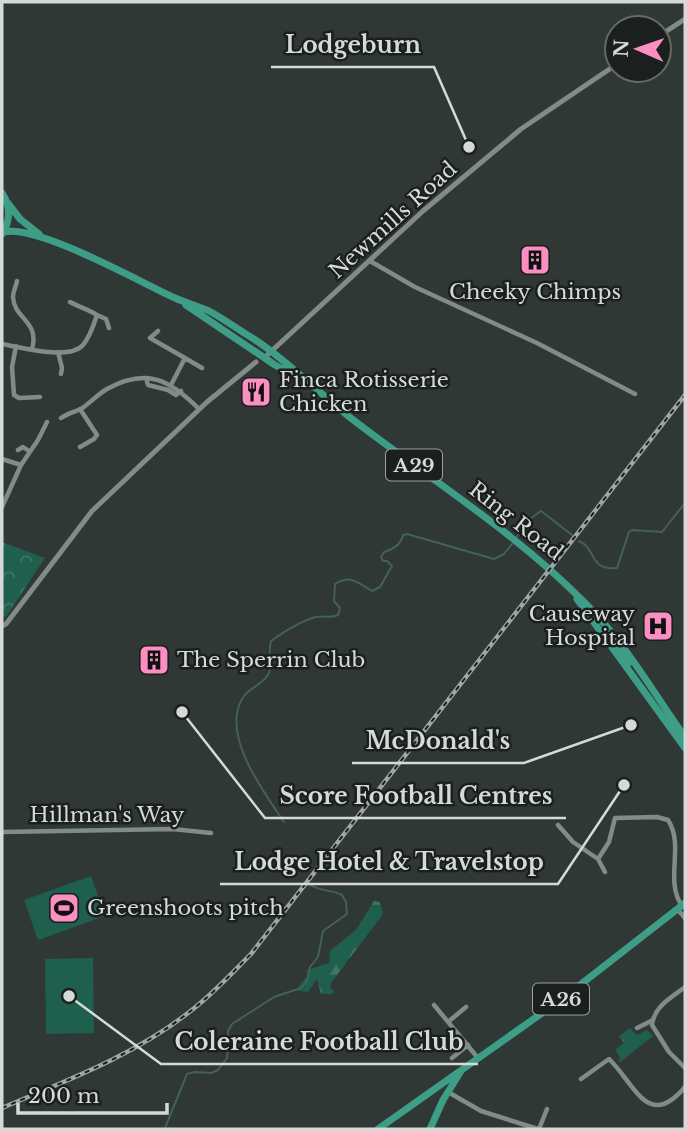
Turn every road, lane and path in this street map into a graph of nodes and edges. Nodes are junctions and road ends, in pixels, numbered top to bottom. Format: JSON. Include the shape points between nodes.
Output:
{"nodes":[{"id":1,"x":603,"y":73,"type":"edge"},
{"id":2,"x":2,"y":193,"type":"edge"},
{"id":3,"x":7,"y":202,"type":"junction"},
{"id":4,"x":3,"y":233,"type":"edge"},
{"id":5,"x":45,"y":239,"type":"junction"},
{"id":6,"x":370,"y":261,"type":"junction"},
{"id":7,"x":18,"y":281,"type":"dead end"},
{"id":8,"x":177,"y":299,"type":"junction"},
{"id":9,"x":70,"y":302,"type":"dead end"},
{"id":10,"x":97,"y":315,"type":"junction"},
{"id":11,"x":109,"y":328,"type":"dead end"},
{"id":12,"x":158,"y":331,"type":"dead end"},
{"id":13,"x":2,"y":344,"type":"edge"},
{"id":14,"x":16,"y":346,"type":"junction"},
{"id":15,"x":32,"y":349,"type":"junction"},
{"id":16,"x":271,"y":351,"type":"junction"},
{"id":17,"x":58,"y":352,"type":"junction"},
{"id":18,"x":185,"y":358,"type":"junction"},
{"id":19,"x":264,"y":358,"type":"junction"},
{"id":20,"x":256,"y":362,"type":"dead end"},
{"id":21,"x":202,"y":368,"type":"dead end"},
{"id":22,"x":61,"y":374,"type":"dead end"},
{"id":23,"x":146,"y":378,"type":"junction"},
{"id":24,"x":303,"y":379,"type":"junction"},
{"id":25,"x":171,"y":385,"type":"junction"},
{"id":26,"x":181,"y":391,"type":"junction"},
{"id":27,"x":635,"y":394,"type":"dead end"},
{"id":28,"x":40,"y":397,"type":"dead end"},
{"id":29,"x":80,"y":409,"type":"junction"},
{"id":30,"x":200,"y":409,"type":"junction"},
{"id":31,"x":61,"y":418,"type":"dead end"},
{"id":32,"x":47,"y":422,"type":"dead end"},
{"id":33,"x":80,"y":447,"type":"dead end"},
{"id":34,"x":18,"y":450,"type":"dead end"},
{"id":35,"x":29,"y":451,"type":"junction"},
{"id":36,"x":2,"y":459,"type":"edge"},
{"id":37,"x":21,"y":465,"type":"junction"},
{"id":38,"x":4,"y":496,"type":"edge"},
{"id":39,"x":2,"y":507,"type":"edge"},
{"id":40,"x":572,"y":591,"type":"junction"},
{"id":41,"x":584,"y":601,"type":"junction"},
{"id":42,"x":2,"y":626,"type":"edge"},
{"id":43,"x":629,"y":663,"type":"dead end"},
{"id":44,"x":685,"y":737,"type":"edge"},
{"id":45,"x":685,"y":748,"type":"edge"},
{"id":46,"x":558,"y":825,"type":"dead end"},
{"id":47,"x":2,"y":832,"type":"edge"},
{"id":48,"x":211,"y":833,"type":"dead end"},
{"id":49,"x":598,"y":859,"type":"junction"},
{"id":50,"x":605,"y":872,"type":"dead end"},
{"id":51,"x":682,"y":906,"type":"edge"},
{"id":52,"x":685,"y":918,"type":"edge"},
{"id":53,"x":685,"y":987,"type":"edge"},
{"id":54,"x":466,"y":1007,"type":"dead end"},
{"id":55,"x":430,"y":1015,"type":"dead end"},
{"id":56,"x":653,"y":1020,"type":"junction"},
{"id":57,"x":448,"y":1022,"type":"junction"},
{"id":58,"x":637,"y":1028,"type":"dead end"},
{"id":59,"x":468,"y":1045,"type":"junction"},
{"id":60,"x":452,"y":1058,"type":"dead end"},
{"id":61,"x":478,"y":1058,"type":"junction"},
{"id":62,"x":685,"y":1068,"type":"edge"},
{"id":63,"x":461,"y":1070,"type":"junction"},
{"id":64,"x":581,"y":1079,"type":"dead end"},
{"id":65,"x":685,"y":1087,"type":"edge"},
{"id":66,"x":448,"y":1092,"type":"junction"},
{"id":67,"x":430,"y":1094,"type":"junction"},
{"id":68,"x":443,"y":1100,"type":"junction"},
{"id":69,"x":547,"y":1109,"type":"dead end"},
{"id":70,"x":378,"y":1129,"type":"edge"},
{"id":71,"x":430,"y":1129,"type":"edge"},
{"id":72,"x":539,"y":1129,"type":"edge"}],
"edges":[{"from":1,"to":6,"type":"street","name":"Newmills Road","via":[[521,129]]},
{"from":2,"to":3,"type":"main road","number":"A29"},
{"from":3,"to":4,"type":"main road","number":"A29"},
{"from":3,"to":5,"type":"main road","name":"Ring Road","number":"A29"},
{"from":4,"to":5,"type":"main road","name":"Ring Road","number":"A29","via":[[16,230]]},
{"from":5,"to":8,"type":"main road","name":"Ring Road","number":"A29"},
{"from":6,"to":16,"type":"street","name":"Newmills Road"},
{"from":6,"to":27,"type":"street"},
{"from":7,"to":15,"type":"street","via":[[13,299],[31,327]]},
{"from":8,"to":16,"type":"main road","name":"Ring Road","number":"A29","via":[[209,311]]},
{"from":8,"to":19,"type":"main road","name":"Ring Road","number":"A29"},
{"from":9,"to":10,"type":"street"},
{"from":10,"to":11,"type":"street","via":[[106,319]]},
{"from":10,"to":17,"type":"street","via":[[83,345]]},
{"from":12,"to":18,"type":"street","via":[[150,338]]},
{"from":13,"to":14,"type":"street"},
{"from":14,"to":15,"type":"street"},
{"from":14,"to":28,"type":"street","via":[[14,395]]},
{"from":15,"to":17,"type":"street"},
{"from":16,"to":19,"type":"street","name":"Newmills Road"},
{"from":16,"to":24,"type":"main road","name":"Ring Road","number":"A29"},
{"from":17,"to":22,"type":"street"},
{"from":18,"to":21,"type":"street"},
{"from":18,"to":25,"type":"street"},
{"from":19,"to":24,"type":"main road","name":"Ring Road","number":"A29"},
{"from":20,"to":30,"type":"street"},
{"from":23,"to":25,"type":"street"},
{"from":23,"to":26,"type":"street","via":[[148,385],[176,395]]},
{"from":23,"to":29,"type":"street","via":[[107,389]]},
{"from":24,"to":40,"type":"main road","name":"Ring Road","number":"A29","via":[[518,542]]},
{"from":25,"to":26,"type":"street"},
{"from":26,"to":30,"type":"street"},
{"from":29,"to":31,"type":"street"},
{"from":29,"to":33,"type":"street","via":[[97,435]]},
{"from":30,"to":42,"type":"street","via":[[92,511]]},
{"from":32,"to":35,"type":"street"},
{"from":34,"to":35,"type":"street"},
{"from":35,"to":37,"type":"street"},
{"from":36,"to":37,"type":"street"},
{"from":37,"to":38,"type":"street"},
{"from":38,"to":39,"type":"street"},
{"from":40,"to":41,"type":"main road","name":"Ring Road","number":"A29"},
{"from":40,"to":45,"type":"main road","name":"Ring Road","number":"A29"},
{"from":41,"to":43,"type":"main road"},
{"from":41,"to":44,"type":"main road","name":"Ring Road","number":"A29","via":[[627,651]]},
{"from":46,"to":49,"type":"street"},
{"from":47,"to":48,"type":"street","name":"Hillman's Way","via":[[173,829]]},
{"from":49,"to":50,"type":"street"},
{"from":49,"to":51,"type":"street","via":[[609,842],[615,818],[668,820],[673,827],[673,887]]},
{"from":51,"to":52,"type":"street"},
{"from":51,"to":61,"type":"main road","number":"A26"},
{"from":53,"to":56,"type":"street","via":[[659,1007]]},
{"from":54,"to":57,"type":"street"},
{"from":55,"to":57,"type":"street","via":[[436,1007]]},
{"from":56,"to":58,"type":"street"},
{"from":56,"to":62,"type":"street","via":[[656,1033]]},
{"from":57,"to":59,"type":"street"},
{"from":59,"to":60,"type":"street"},
{"from":59,"to":61,"type":"street"},
{"from":61,"to":63,"type":"main road","number":"A26"},
{"from":63,"to":66,"type":"main road","number":"A26"},
{"from":63,"to":67,"type":"main road","number":"A26"},
{"from":64,"to":65,"type":"street","via":[[611,1057],[645,1103],[653,1107],[665,1108]]},
{"from":66,"to":67,"type":"main road","number":"A26"},
{"from":66,"to":68,"type":"main road","number":"A26"},
{"from":66,"to":72,"type":"street","via":[[481,1111]]},
{"from":67,"to":68,"type":"main road"},
{"from":67,"to":70,"type":"main road","number":"A26"},
{"from":68,"to":71,"type":"main road","number":"A26"},
{"from":69,"to":72,"type":"street"}]}
